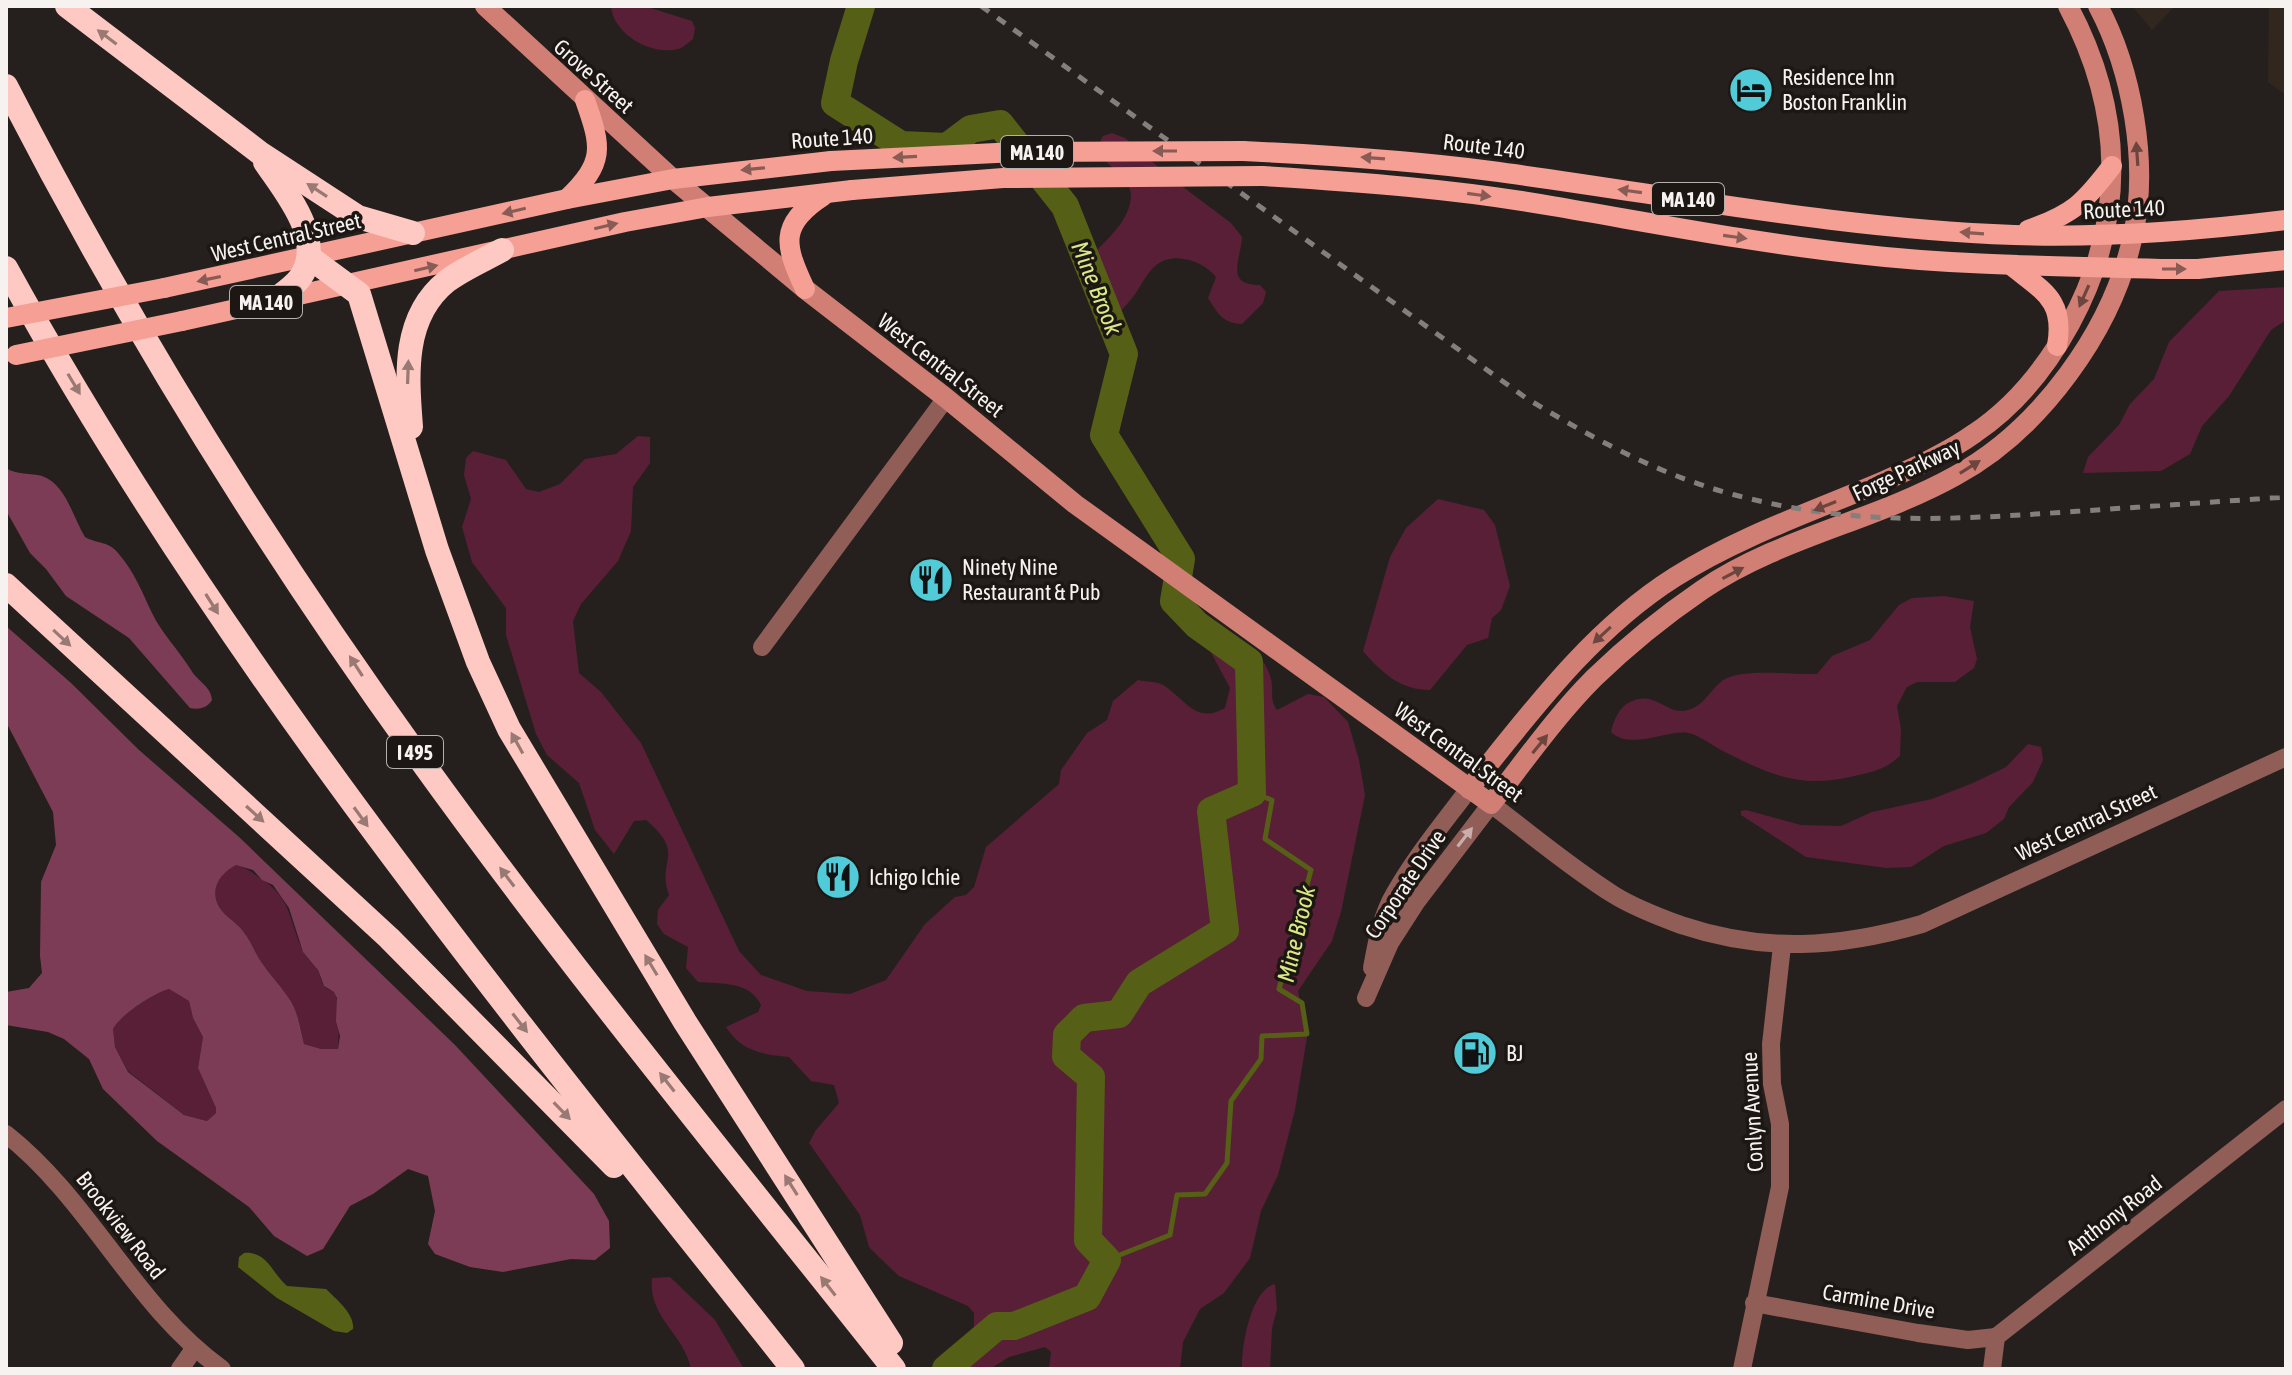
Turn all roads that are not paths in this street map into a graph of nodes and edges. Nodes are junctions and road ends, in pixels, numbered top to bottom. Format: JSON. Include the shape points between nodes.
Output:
{"nodes":[{"id":1,"x":67,"y":6,"type":"edge"},
{"id":2,"x":485,"y":6,"type":"edge"},
{"id":3,"x":2068,"y":6,"type":"edge"},
{"id":4,"x":2098,"y":6,"type":"edge"},
{"id":5,"x":6,"y":86,"type":"edge"},
{"id":6,"x":585,"y":100,"type":"junction"},
{"id":7,"x":260,"y":153,"type":"junction"},
{"id":8,"x":2112,"y":166,"type":"junction"},
{"id":9,"x":673,"y":179,"type":"junction"},
{"id":10,"x":827,"y":193,"type":"junction"},
{"id":11,"x":567,"y":199,"type":"junction"},
{"id":12,"x":708,"y":207,"type":"junction"},
{"id":13,"x":2286,"y":220,"type":"edge"},
{"id":14,"x":413,"y":233,"type":"junction"},
{"id":15,"x":2134,"y":234,"type":"junction"},
{"id":16,"x":2013,"y":235,"type":"junction"},
{"id":17,"x":2105,"y":235,"type":"junction"},
{"id":18,"x":502,"y":250,"type":"junction"},
{"id":19,"x":309,"y":257,"type":"junction"},
{"id":20,"x":2286,"y":260,"type":"edge"},
{"id":21,"x":2012,"y":266,"type":"junction"},
{"id":22,"x":2096,"y":267,"type":"junction"},
{"id":23,"x":6,"y":268,"type":"edge"},
{"id":24,"x":2123,"y":268,"type":"junction"},
{"id":25,"x":350,"y":286,"type":"junction"},
{"id":26,"x":805,"y":289,"type":"junction"},
{"id":27,"x":276,"y":299,"type":"junction"},
{"id":28,"x":6,"y":318,"type":"edge"},
{"id":29,"x":2057,"y":346,"type":"junction"},
{"id":30,"x":11,"y":356,"type":"edge"},
{"id":31,"x":946,"y":398,"type":"junction"},
{"id":32,"x":415,"y":477,"type":"junction"},
{"id":33,"x":6,"y":585,"type":"edge"},
{"id":34,"x":762,"y":647,"type":"dead end"},
{"id":35,"x":2286,"y":757,"type":"edge"},
{"id":36,"x":1469,"y":789,"type":"junction"},
{"id":37,"x":1491,"y":804,"type":"junction"},
{"id":38,"x":1782,"y":946,"type":"junction"},
{"id":39,"x":2286,"y":1109,"type":"edge"},
{"id":40,"x":6,"y":1134,"type":"edge"},
{"id":41,"x":1754,"y":1303,"type":"junction"},
{"id":42,"x":1996,"y":1337,"type":"junction"},
{"id":43,"x":194,"y":1349,"type":"junction"},
{"id":44,"x":180,"y":1369,"type":"edge"},
{"id":45,"x":222,"y":1369,"type":"edge"},
{"id":46,"x":792,"y":1369,"type":"edge"},
{"id":47,"x":894,"y":1369,"type":"edge"},
{"id":48,"x":907,"y":1369,"type":"edge"},
{"id":49,"x":1742,"y":1369,"type":"edge"},
{"id":50,"x":1992,"y":1369,"type":"edge"}],
"edges":[{"from":7,"to":1,"type":"highway","one_way":true},
{"from":2,"to":6,"type":"street","name":"Grove Street"},
{"from":3,"to":8,"type":"street","name":"Forge Parkway","via":[[2100,84]]},
{"from":15,"to":4,"type":"street","name":"Forge Parkway","one_way":true,"via":[[2138,177],[2132,107],[2118,50]]},
{"from":47,"to":5,"type":"highway","number":"I 495","one_way":true,"via":[[487,852],[368,686],[142,335]]},
{"from":6,"to":9,"type":"street","name":"Grove Street"},
{"from":6,"to":11,"type":"main road","via":[[598,154],[585,181]]},
{"from":14,"to":7,"type":"highway","one_way":true,"via":[[358,217]]},
{"from":7,"to":19,"type":"highway","via":[[304,220]]},
{"from":8,"to":16,"type":"main road","via":[[2078,206]]},
{"from":8,"to":17,"type":"street","name":"Forge Parkway"},
{"from":9,"to":11,"type":"main road","name":"West Central Street","number":"MA 140"},
{"from":9,"to":12,"type":"street","name":"West Central Street"},
{"from":16,"to":9,"type":"main road","name":"Route 140","number":"MA 140","one_way":true,"bridge":true,"via":[[1857,223],[1379,158],[1243,151],[1017,152],[831,161]]},
{"from":10,"to":12,"type":"main road","number":"MA 140"},
{"from":10,"to":21,"type":"main road","number":"MA 140","one_way":true,"bridge":true,"via":[[1003,178],[1262,176],[1464,193],[1855,254]]},
{"from":10,"to":26,"type":"main road","via":[[803,209],[789,231],[790,255]]},
{"from":11,"to":14,"type":"main road","name":"West Central Street","number":"MA 140","one_way":true},
{"from":18,"to":12,"type":"main road","number":"MA 140","one_way":true},
{"from":12,"to":26,"type":"street","name":"West Central Street"},
{"from":13,"to":15,"type":"main road","name":"Route 140","number":"MA 140"},
{"from":14,"to":19,"type":"main road","name":"West Central Street","number":"MA 140"},
{"from":15,"to":17,"type":"main road","name":"Route 140","number":"MA 140"},
{"from":15,"to":24,"type":"street","name":"Forge Parkway"},
{"from":16,"to":17,"type":"main road","name":"Route 140","number":"MA 140"},
{"from":17,"to":22,"type":"street","name":"Forge Parkway"},
{"from":25,"to":18,"type":"main road","number":"MA 140","one_way":true},
{"from":32,"to":18,"type":"highway","one_way":true,"via":[[407,381],[416,323],[448,280]]},
{"from":19,"to":25,"type":"highway"},
{"from":19,"to":27,"type":"highway","via":[[301,277]]},
{"from":19,"to":28,"type":"main road","name":"West Central Street","number":"MA 140","one_way":true,"bridge":true},
{"from":24,"to":20,"type":"main road","number":"MA 140","one_way":true,"via":[[2198,269]]},
{"from":21,"to":22,"type":"main road","number":"MA 140"},
{"from":21,"to":29,"type":"main road","via":[[2055,307],[2060,322]]},
{"from":22,"to":24,"type":"main road","number":"MA 140"},
{"from":22,"to":29,"type":"street","name":"Forge Parkway","one_way":true},
{"from":23,"to":46,"type":"highway","one_way":true,"via":[[225,626],[355,810]]},
{"from":37,"to":24,"type":"street","name":"Forge Parkway","one_way":true,"via":[[1594,679],[1705,588],[1756,560],[1953,478],[2022,427],[2070,372]]},
{"from":25,"to":27,"type":"main road","number":"MA 140"},
{"from":25,"to":32,"type":"highway","via":[[366,310]]},
{"from":26,"to":31,"type":"street","name":"West Central Street"},
{"from":27,"to":30,"type":"main road","number":"MA 140","bridge":true},
{"from":29,"to":36,"type":"street","name":"Forge Parkway","one_way":true,"via":[[2017,397],[1974,434],[1924,463],[1724,549],[1627,612],[1585,651]]},
{"from":31,"to":34,"type":"street"},
{"from":31,"to":36,"type":"street","name":"West Central Street","via":[[1075,504]]},
{"from":48,"to":32,"type":"highway","one_way":true,"via":[[685,1022],[509,729],[462,620]]},
{"from":33,"to":46,"type":"highway","one_way":true,"via":[[379,928],[495,1042],[611,1163]]},
{"from":35,"to":38,"type":"street","name":"West Central Street","via":[[1922,924],[1837,943]]},
{"from":36,"to":37,"type":"street","name":"West Central Street"},
{"from":36,"to":37,"type":"street","name":"Corporate Drive","one_way":true,"via":[[1390,902],[1366,998],[1390,943],[1417,901]]},
{"from":37,"to":38,"type":"street","name":"West Central Street","via":[[1615,896],[1655,916],[1738,941]]},
{"from":38,"to":41,"type":"street","name":"Conlyn Avenue","via":[[1771,1044],[1780,1187]]},
{"from":39,"to":42,"type":"street","name":"Anthony Road"},
{"from":40,"to":43,"type":"street","name":"Brookview Road","via":[[53,1177],[138,1289]]},
{"from":41,"to":42,"type":"street","name":"Carmine Drive","via":[[1931,1335]]},
{"from":41,"to":49,"type":"street","name":"Conlyn Avenue"},
{"from":42,"to":50,"type":"street"},
{"from":43,"to":44,"type":"street"},
{"from":43,"to":45,"type":"street","name":"Brookview Road"}]}
